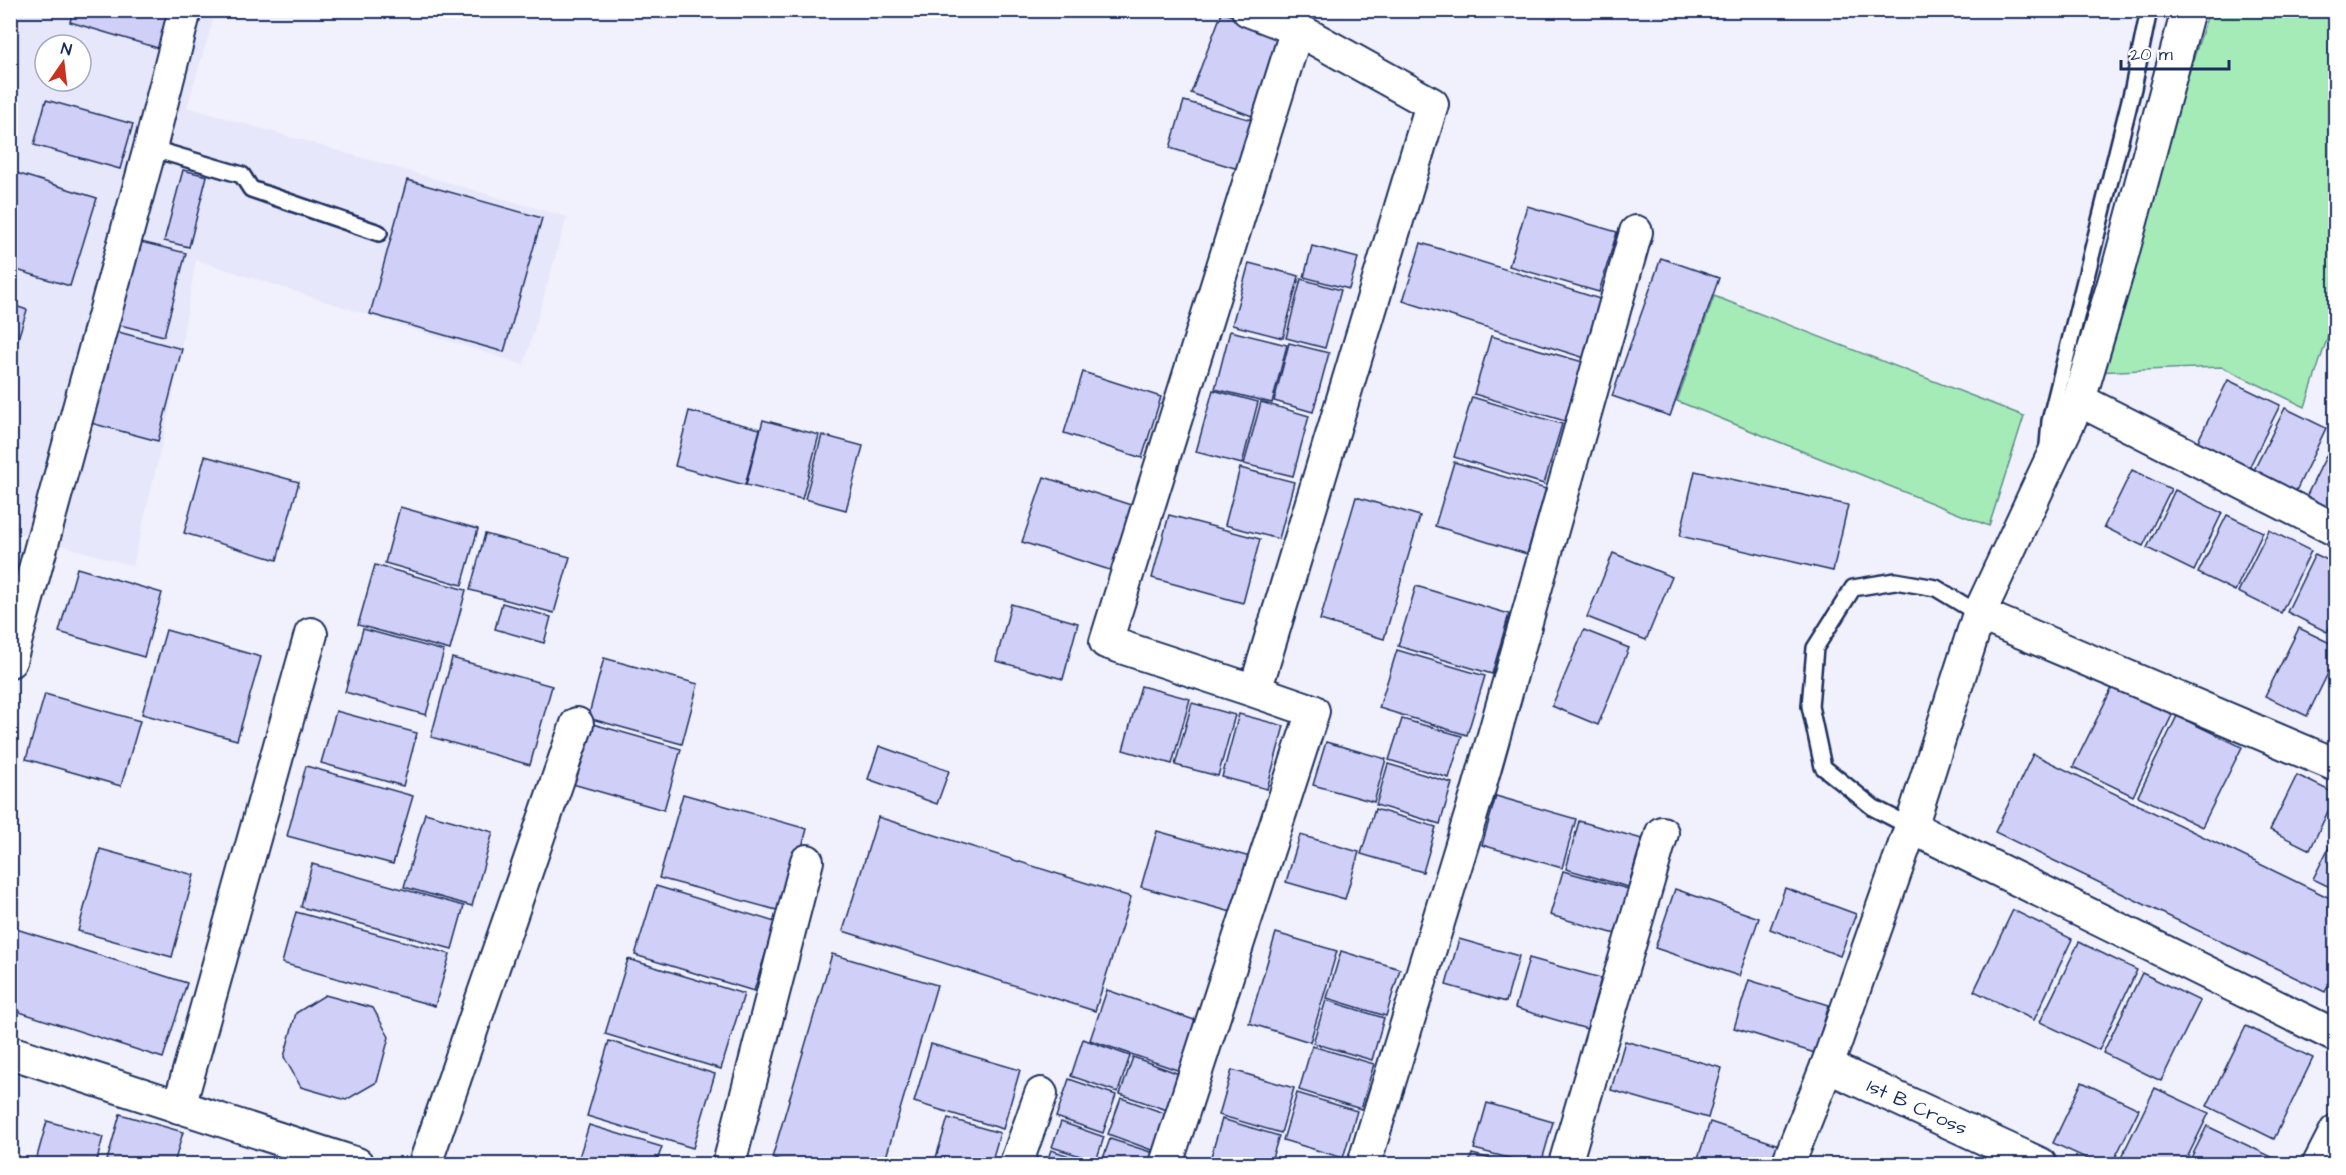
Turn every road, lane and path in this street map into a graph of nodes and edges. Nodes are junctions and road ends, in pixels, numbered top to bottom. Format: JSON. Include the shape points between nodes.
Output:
{"nodes":[{"id":1,"x":185,"y":10,"type":"edge"},
{"id":2,"x":1248,"y":10,"type":"edge"},
{"id":3,"x":2148,"y":10,"type":"edge"},
{"id":4,"x":2188,"y":10,"type":"edge"},
{"id":5,"x":1297,"y":29,"type":"junction"},
{"id":6,"x":150,"y":148,"type":"junction"},
{"id":7,"x":1636,"y":232,"type":"dead end"},
{"id":8,"x":379,"y":233,"type":"dead end"},
{"id":9,"x":2079,"y":400,"type":"junction"},
{"id":10,"x":2046,"y":469,"type":"junction"},
{"id":11,"x":2336,"y":530,"type":"edge"},
{"id":12,"x":1979,"y":614,"type":"junction"},
{"id":13,"x":311,"y":634,"type":"dead end"},
{"id":14,"x":10,"y":661,"type":"edge"},
{"id":15,"x":1255,"y":691,"type":"junction"},
{"id":16,"x":577,"y":724,"type":"dead end"},
{"id":17,"x":2336,"y":765,"type":"edge"},
{"id":18,"x":1911,"y":827,"type":"junction"},
{"id":19,"x":1662,"y":833,"type":"dead end"},
{"id":20,"x":807,"y":861,"type":"dead end"},
{"id":21,"x":2336,"y":1035,"type":"edge"},
{"id":22,"x":10,"y":1052,"type":"edge"},
{"id":23,"x":1827,"y":1066,"type":"junction"},
{"id":24,"x":1041,"y":1094,"type":"dead end"},
{"id":25,"x":179,"y":1107,"type":"junction"},
{"id":26,"x":2336,"y":1131,"type":"edge"},
{"id":27,"x":357,"y":1164,"type":"edge"},
{"id":28,"x":425,"y":1164,"type":"edge"},
{"id":29,"x":729,"y":1164,"type":"edge"},
{"id":30,"x":1016,"y":1164,"type":"edge"},
{"id":31,"x":1166,"y":1164,"type":"edge"},
{"id":32,"x":1364,"y":1164,"type":"edge"},
{"id":33,"x":1565,"y":1164,"type":"edge"},
{"id":34,"x":1788,"y":1164,"type":"edge"},
{"id":35,"x":2040,"y":1164,"type":"edge"},
{"id":36,"x":2319,"y":1164,"type":"edge"}],
"edges":[{"from":1,"to":6,"type":"street"},
{"from":2,"to":5,"type":"street"},
{"from":3,"to":10,"type":"lane","via":[[2133,88],[2050,421]]},
{"from":4,"to":9,"type":"street"},
{"from":5,"to":15,"type":"street","via":[[1432,104]]},
{"from":5,"to":15,"type":"street","via":[[1106,642]]},
{"from":6,"to":8,"type":"lane","via":[[242,175],[251,189]]},
{"from":6,"to":14,"type":"street"},
{"from":7,"to":32,"type":"street","via":[[1478,792]]},
{"from":9,"to":10,"type":"street"},
{"from":9,"to":11,"type":"street"},
{"from":10,"to":12,"type":"street"},
{"from":12,"to":17,"type":"street"},
{"from":12,"to":18,"type":"street"},
{"from":12,"to":18,"type":"lane","via":[[1936,588],[1895,581],[1853,588],[1815,648],[1810,706],[1823,767],[1874,808]]},
{"from":13,"to":25,"type":"street"},
{"from":15,"to":31,"type":"street","via":[[1313,711]]},
{"from":16,"to":28,"type":"street"},
{"from":18,"to":21,"type":"street"},
{"from":18,"to":23,"type":"street"},
{"from":19,"to":33,"type":"street"},
{"from":20,"to":29,"type":"street"},
{"from":22,"to":25,"type":"street"},
{"from":23,"to":34,"type":"street"},
{"from":23,"to":35,"type":"street","name":"1st B Cross"},
{"from":24,"to":30,"type":"street"},
{"from":25,"to":27,"type":"street"},
{"from":26,"to":36,"type":"street"}]}
